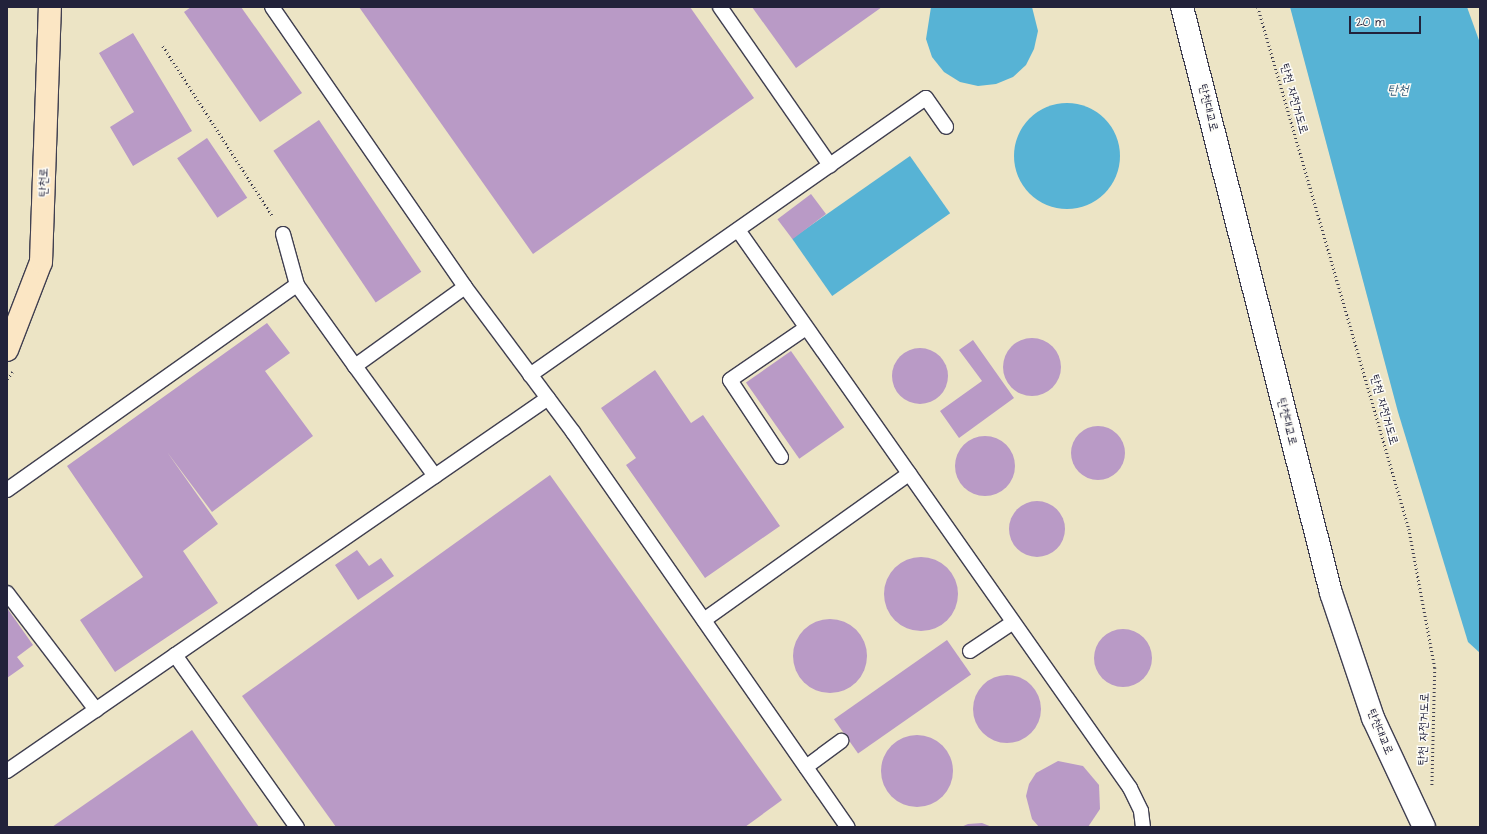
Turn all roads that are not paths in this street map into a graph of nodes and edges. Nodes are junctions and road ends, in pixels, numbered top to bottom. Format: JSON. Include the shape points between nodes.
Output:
{"nodes":[{"id":1,"x":50,"y":7,"type":"edge"},
{"id":2,"x":272,"y":7,"type":"edge"},
{"id":3,"x":720,"y":7,"type":"edge"},
{"id":4,"x":1182,"y":7,"type":"edge"},
{"id":5,"x":946,"y":127,"type":"dead end"},
{"id":6,"x":830,"y":165,"type":"junction"},
{"id":7,"x":738,"y":230,"type":"junction"},
{"id":8,"x":283,"y":234,"type":"road end"},
{"id":9,"x":298,"y":285,"type":"junction"},
{"id":10,"x":465,"y":287,"type":"junction"},
{"id":11,"x":806,"y":328,"type":"junction"},
{"id":12,"x":7,"y":350,"type":"edge"},
{"id":13,"x":355,"y":366,"type":"junction"},
{"id":14,"x":530,"y":375,"type":"junction"},
{"id":15,"x":548,"y":398,"type":"junction"},
{"id":16,"x":781,"y":457,"type":"dead end"},
{"id":17,"x":909,"y":474,"type":"junction"},
{"id":18,"x":435,"y":476,"type":"junction"},
{"id":19,"x":7,"y":490,"type":"edge"},
{"id":20,"x":7,"y":593,"type":"edge"},
{"id":21,"x":704,"y":620,"type":"junction"},
{"id":22,"x":1012,"y":623,"type":"junction"},
{"id":23,"x":970,"y":651,"type":"dead end"},
{"id":24,"x":175,"y":655,"type":"junction"},
{"id":25,"x":96,"y":710,"type":"junction"},
{"id":26,"x":841,"y":741,"type":"dead end"},
{"id":27,"x":806,"y":767,"type":"junction"},
{"id":28,"x":7,"y":771,"type":"edge"},
{"id":29,"x":297,"y":827,"type":"edge"},
{"id":30,"x":848,"y":827,"type":"edge"},
{"id":31,"x":1143,"y":827,"type":"edge"},
{"id":32,"x":1424,"y":827,"type":"edge"}],
"edges":[{"from":1,"to":12,"type":"main road","name":"탄천로","via":[[41,262]]},
{"from":2,"to":10,"type":"lane"},
{"from":3,"to":6,"type":"lane"},
{"from":4,"to":32,"type":"street","name":"탄천대교로","via":[[1331,593],[1373,718]]},
{"from":5,"to":6,"type":"lane","via":[[926,98]]},
{"from":6,"to":7,"type":"lane"},
{"from":7,"to":11,"type":"lane"},
{"from":7,"to":14,"type":"lane"},
{"from":8,"to":9,"type":"lane"},
{"from":9,"to":13,"type":"lane"},
{"from":9,"to":19,"type":"lane"},
{"from":10,"to":13,"type":"lane"},
{"from":10,"to":14,"type":"lane"},
{"from":11,"to":16,"type":"lane","via":[[730,380]]},
{"from":11,"to":17,"type":"lane"},
{"from":13,"to":18,"type":"lane"},
{"from":14,"to":15,"type":"lane"},
{"from":15,"to":18,"type":"lane"},
{"from":15,"to":21,"type":"lane"},
{"from":17,"to":21,"type":"lane"},
{"from":17,"to":22,"type":"lane"},
{"from":18,"to":24,"type":"lane"},
{"from":20,"to":25,"type":"lane"},
{"from":21,"to":27,"type":"lane"},
{"from":22,"to":23,"type":"lane"},
{"from":22,"to":31,"type":"lane","via":[[1130,788],[1141,811]]},
{"from":24,"to":25,"type":"lane"},
{"from":24,"to":29,"type":"lane"},
{"from":25,"to":28,"type":"lane"},
{"from":26,"to":27,"type":"lane"},
{"from":27,"to":30,"type":"lane"}]}
